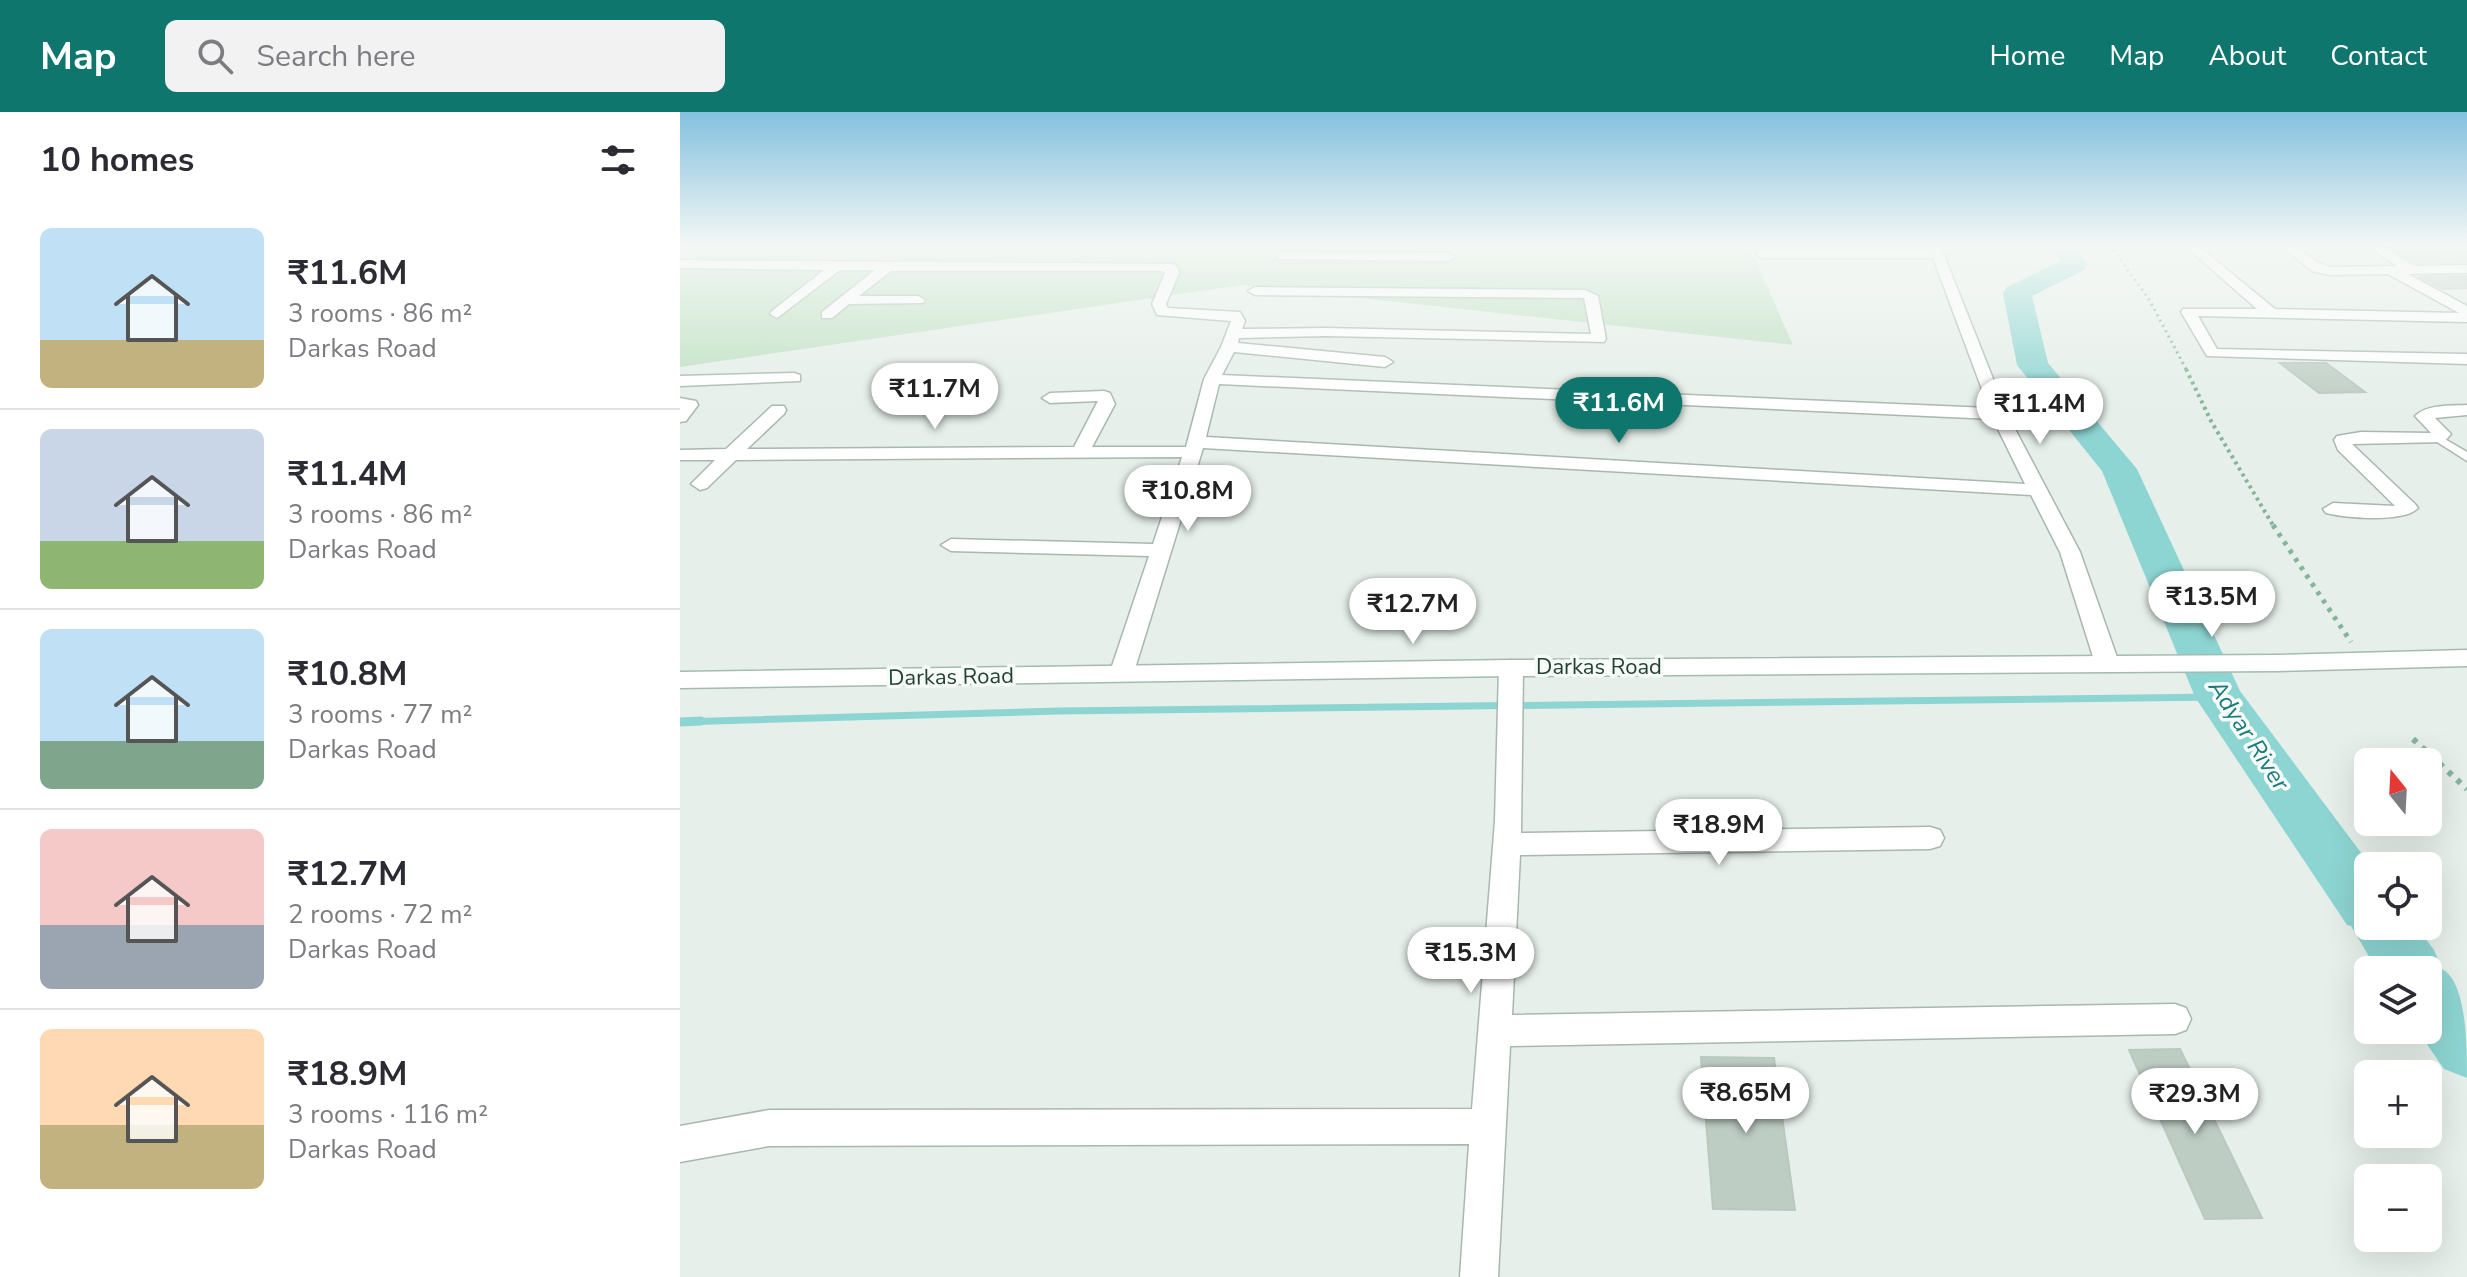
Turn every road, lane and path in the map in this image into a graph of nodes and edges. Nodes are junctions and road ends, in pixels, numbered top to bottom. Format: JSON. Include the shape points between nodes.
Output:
{"nodes":[{"id":1,"x":795,"y":299,"type":"edge"},
{"id":2,"x":1161,"y":299,"type":"edge"},
{"id":3,"x":1592,"y":299,"type":"edge"},
{"id":4,"x":1955,"y":299,"type":"edge"},
{"id":5,"x":2150,"y":299,"type":"edge"},
{"id":6,"x":2255,"y":299,"type":"edge"},
{"id":7,"x":2441,"y":299,"type":"edge"},
{"id":8,"x":847,"y":300,"type":"joint"},
{"id":9,"x":918,"y":300,"type":"dead end"},
{"id":10,"x":2271,"y":313,"type":"junction"},
{"id":11,"x":777,"y":314,"type":"dead end"},
{"id":12,"x":827,"y":315,"type":"dead end"},
{"id":13,"x":2467,"y":315,"type":"edge"},
{"id":14,"x":1231,"y":340,"type":"junction"},
{"id":15,"x":2467,"y":359,"type":"edge"},
{"id":16,"x":1385,"y":362,"type":"dead end"},
{"id":17,"x":794,"y":378,"type":"dead end"},
{"id":18,"x":1212,"y":379,"type":"junction"},
{"id":19,"x":680,"y":381,"type":"edge"},
{"id":20,"x":1050,"y":398,"type":"dead end"},
{"id":21,"x":680,"y":403,"type":"edge"},
{"id":22,"x":778,"y":410,"type":"dead end"},
{"id":23,"x":2467,"y":410,"type":"edge"},
{"id":24,"x":1999,"y":414,"type":"junction"},
{"id":25,"x":680,"y":417,"type":"edge"},
{"id":26,"x":2438,"y":438,"type":"junction"},
{"id":27,"x":1193,"y":447,"type":"junction"},
{"id":28,"x":1080,"y":452,"type":"junction"},
{"id":29,"x":735,"y":453,"type":"junction"},
{"id":30,"x":680,"y":455,"type":"edge"},
{"id":31,"x":2467,"y":457,"type":"edge"},
{"id":32,"x":700,"y":484,"type":"dead end"},
{"id":33,"x":2040,"y":490,"type":"junction"},
{"id":34,"x":2333,"y":509,"type":"dead end"},
{"id":35,"x":951,"y":545,"type":"dead end"},
{"id":36,"x":1160,"y":550,"type":"junction"},
{"id":37,"x":2467,"y":658,"type":"edge"},
{"id":38,"x":2360,"y":661,"type":"junction"},
{"id":39,"x":2107,"y":663,"type":"junction"},
{"id":40,"x":1121,"y":675,"type":"junction"},
{"id":41,"x":680,"y":680,"type":"edge"},
{"id":42,"x":1511,"y":691,"type":"junction"},
{"id":43,"x":2413,"y":739,"type":"dead end"},
{"id":44,"x":2467,"y":789,"type":"edge"},
{"id":45,"x":1930,"y":838,"type":"dead end"},
{"id":46,"x":1507,"y":844,"type":"junction"},
{"id":47,"x":2175,"y":1019,"type":"dead end"},
{"id":48,"x":1497,"y":1031,"type":"junction"},
{"id":49,"x":1486,"y":1126,"type":"junction"},
{"id":50,"x":680,"y":1144,"type":"edge"},
{"id":51,"x":1479,"y":1277,"type":"edge"}],
"edges":[{"from":1,"to":11,"type":"street"},
{"from":2,"to":14,"type":"street","via":[[1162,312],[1235,315]]},
{"from":3,"to":14,"type":"street","via":[[1599,339],[1326,332]]},
{"from":4,"to":24,"type":"street"},
{"from":5,"to":38,"type":"path","via":[[2288,552],[2340,618]]},
{"from":6,"to":10,"type":"street"},
{"from":7,"to":13,"type":"street"},
{"from":8,"to":9,"type":"street"},
{"from":8,"to":12,"type":"street"},
{"from":10,"to":13,"type":"street"},
{"from":10,"to":15,"type":"street","via":[[2188,312],[2212,353]]},
{"from":14,"to":16,"type":"street"},
{"from":14,"to":18,"type":"street"},
{"from":17,"to":19,"type":"street"},
{"from":18,"to":24,"type":"street"},
{"from":18,"to":27,"type":"street"},
{"from":20,"to":28,"type":"street","via":[[1104,396],[1107,404]]},
{"from":21,"to":25,"type":"street","via":[[690,405]]},
{"from":22,"to":29,"type":"street"},
{"from":23,"to":26,"type":"street","via":[[2423,416],[2442,434]]},
{"from":24,"to":33,"type":"street"},
{"from":26,"to":31,"type":"lane"},
{"from":26,"to":34,"type":"street","via":[[2343,440],[2408,508]]},
{"from":27,"to":28,"type":"street"},
{"from":27,"to":33,"type":"street"},
{"from":27,"to":36,"type":"street"},
{"from":28,"to":29,"type":"street"},
{"from":29,"to":30,"type":"street"},
{"from":29,"to":32,"type":"street"},
{"from":33,"to":39,"type":"street","via":[[2070,552]]},
{"from":35,"to":36,"type":"street"},
{"from":36,"to":40,"type":"street"},
{"from":37,"to":38,"type":"street","name":"Darkas Road"},
{"from":38,"to":39,"type":"street","name":"Darkas Road"},
{"from":39,"to":42,"type":"street","name":"Darkas Road"},
{"from":40,"to":41,"type":"street","name":"Darkas Road"},
{"from":40,"to":42,"type":"street","name":"Darkas Road"},
{"from":42,"to":46,"type":"street"},
{"from":43,"to":44,"type":"path"},
{"from":45,"to":46,"type":"street"},
{"from":46,"to":48,"type":"street"},
{"from":47,"to":48,"type":"street"},
{"from":48,"to":49,"type":"street"},
{"from":49,"to":50,"type":"street","via":[[769,1128]]},
{"from":49,"to":51,"type":"street"}]}
